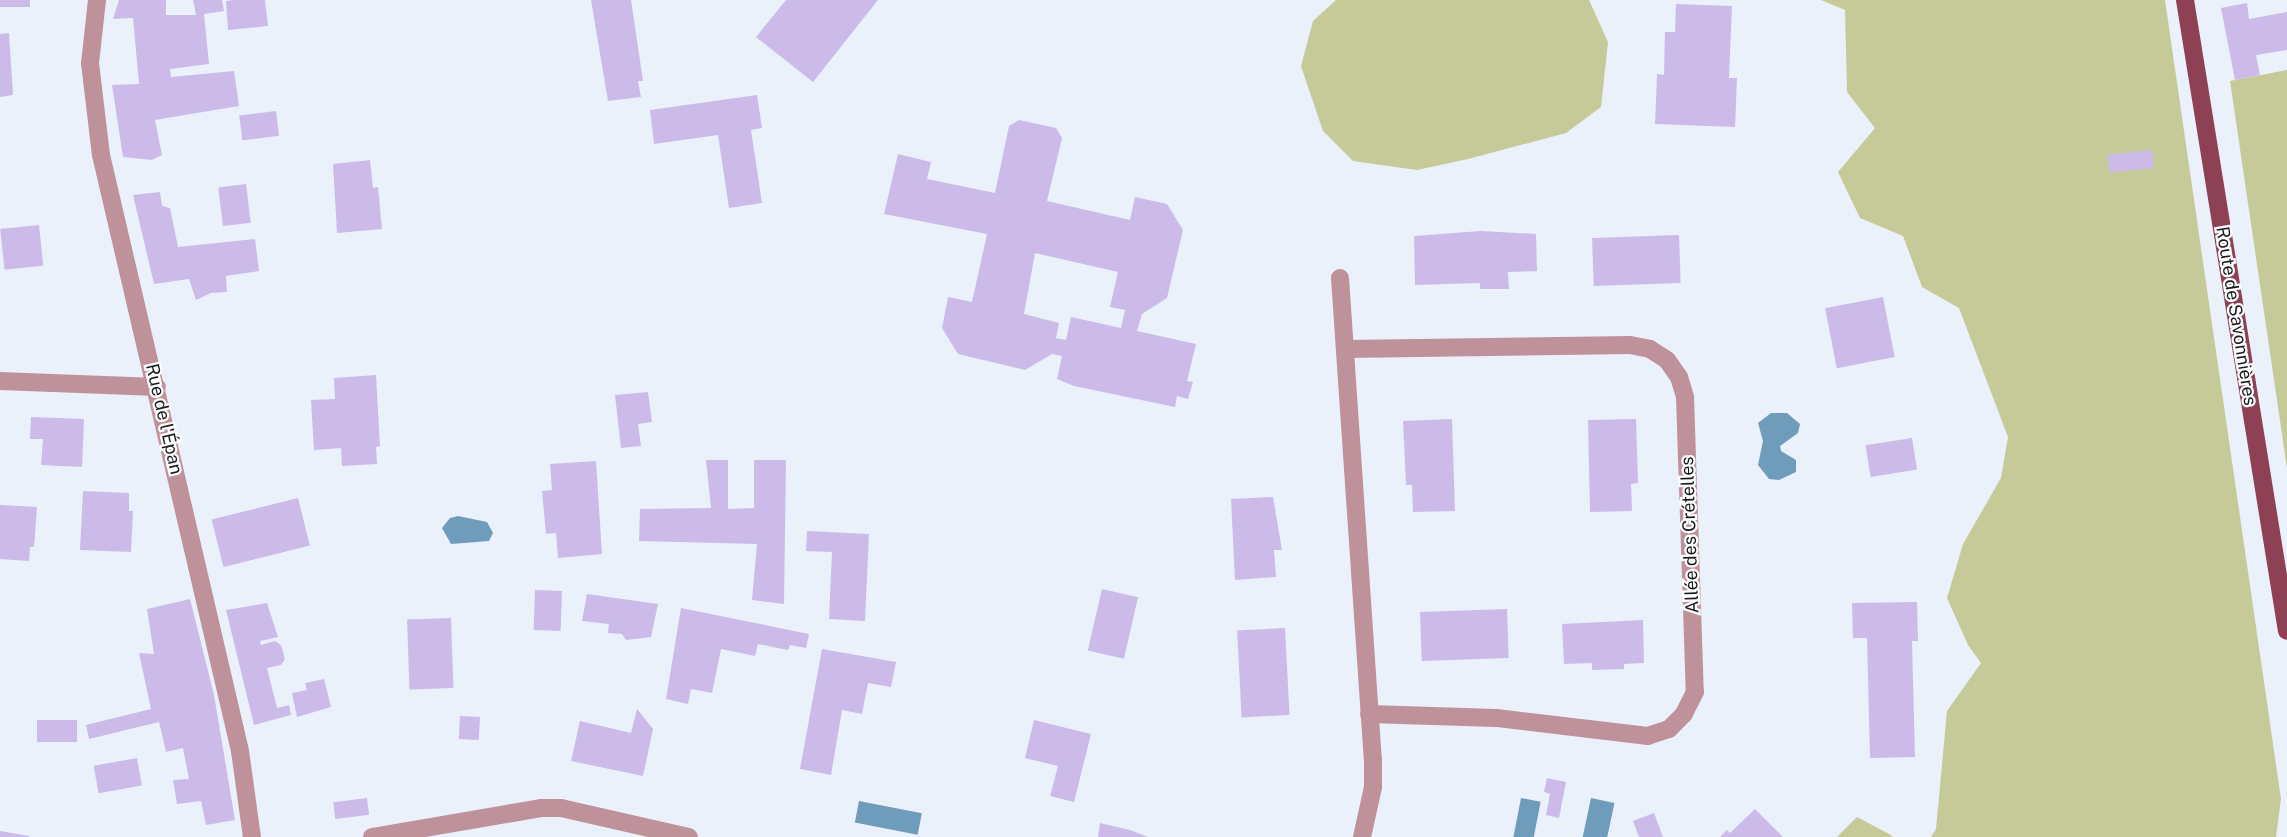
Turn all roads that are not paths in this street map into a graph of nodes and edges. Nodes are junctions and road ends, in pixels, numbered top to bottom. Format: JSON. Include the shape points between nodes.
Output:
{"nodes":[{"id":1,"x":97,"y":0,"type":"edge"},
{"id":2,"x":2185,"y":0,"type":"edge"},
{"id":3,"x":1340,"y":278,"type":"dead end"},
{"id":4,"x":1345,"y":349,"type":"junction"},
{"id":5,"x":0,"y":381,"type":"edge"},
{"id":6,"x":157,"y":387,"type":"junction"},
{"id":7,"x":2287,"y":631,"type":"edge"},
{"id":8,"x":1369,"y":714,"type":"junction"},
{"id":9,"x":252,"y":837,"type":"edge"},
{"id":10,"x":372,"y":837,"type":"edge"},
{"id":11,"x":689,"y":837,"type":"edge"},
{"id":12,"x":1362,"y":837,"type":"edge"}],
"edges":[{"from":1,"to":6,"type":"street","name":"Rue de l'Épan","via":[[90,39],[92,105]]},
{"from":2,"to":7,"type":"main road","name":"Route de Savonnières"},
{"from":3,"to":4,"type":"street"},
{"from":4,"to":8,"type":"street"},
{"from":4,"to":8,"type":"street","name":"Allée des Crételles","via":[[1630,345],[1650,349],[1667,360],[1685,397],[1695,692],[1684,714],[1669,729],[1648,736],[1496,718]]},
{"from":5,"to":6,"type":"street"},
{"from":6,"to":9,"type":"street","name":"Rue de l'Épan","via":[[240,752]]},
{"from":8,"to":12,"type":"street","via":[[1373,787]]},
{"from":10,"to":11,"type":"street","via":[[541,808],[561,808]]}]}
